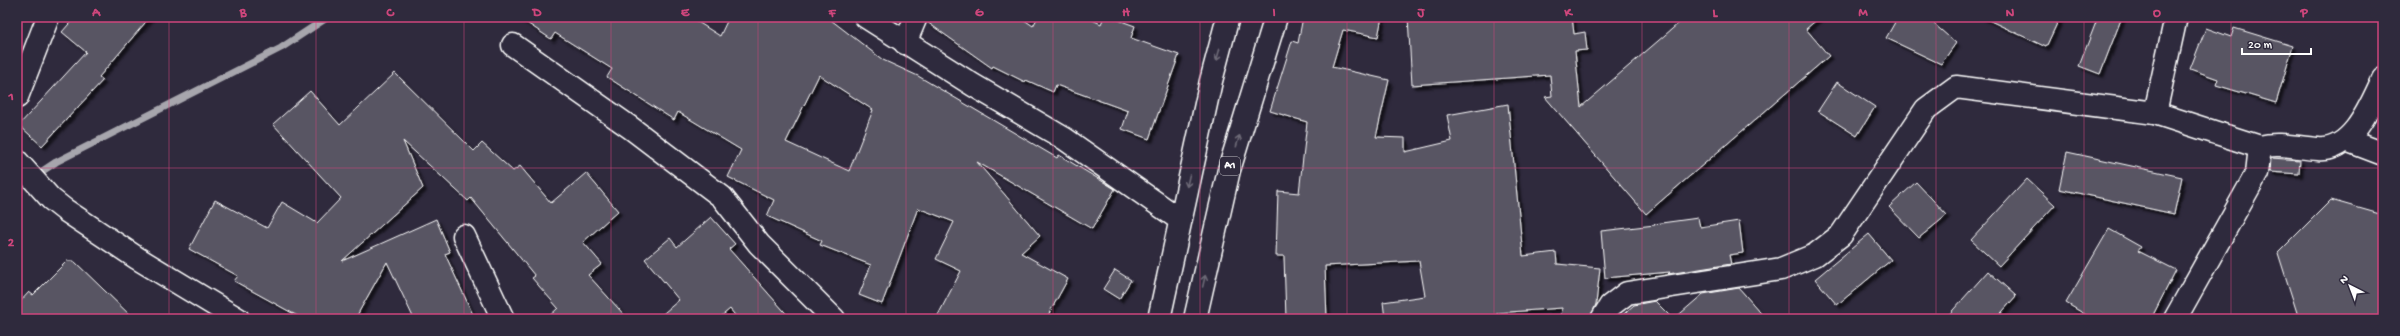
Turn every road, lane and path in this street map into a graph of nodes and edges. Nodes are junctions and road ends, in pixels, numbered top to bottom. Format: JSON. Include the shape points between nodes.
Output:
{"nodes":[{"id":1,"x":48,"y":17,"type":"edge"},
{"id":2,"x":866,"y":17,"type":"edge"},
{"id":3,"x":916,"y":17,"type":"edge"},
{"id":4,"x":1228,"y":17,"type":"edge"},
{"id":5,"x":1276,"y":17,"type":"edge"},
{"id":6,"x":2176,"y":17,"type":"edge"},
{"id":7,"x":905,"y":43,"type":"junction"},
{"id":8,"x":513,"y":45,"type":"dead end"},
{"id":9,"x":2383,"y":79,"type":"edge"},
{"id":10,"x":17,"y":97,"type":"edge"},
{"id":11,"x":2155,"y":113,"type":"junction"},
{"id":12,"x":2346,"y":140,"type":"junction"},
{"id":13,"x":2260,"y":147,"type":"junction"},
{"id":14,"x":2383,"y":154,"type":"edge"},
{"id":15,"x":22,"y":167,"type":"edge"},
{"id":16,"x":1179,"y":219,"type":"junction"},
{"id":17,"x":464,"y":236,"type":"dead end"},
{"id":18,"x":238,"y":319,"type":"edge"},
{"id":19,"x":503,"y":319,"type":"edge"},
{"id":20,"x":834,"y":319,"type":"edge"},
{"id":21,"x":1159,"y":319,"type":"edge"},
{"id":22,"x":1195,"y":319,"type":"edge"},
{"id":23,"x":1602,"y":319,"type":"edge"},
{"id":24,"x":2175,"y":319,"type":"edge"}],
"edges":[{"from":1,"to":10,"type":"main road"},
{"from":2,"to":7,"type":"main road"},
{"from":3,"to":7,"type":"main road"},
{"from":4,"to":16,"type":"main road","one_way":true},
{"from":22,"to":5,"type":"main road","number":"A1","one_way":true,"via":[[1229,170]]},
{"from":6,"to":11,"type":"main road"},
{"from":7,"to":16,"type":"main road","via":[[1065,139]]},
{"from":8,"to":20,"type":"main road","via":[[631,128],[722,197],[759,244]]},
{"from":9,"to":12,"type":"main road","via":[[2371,105]]},
{"from":11,"to":13,"type":"main road"},
{"from":11,"to":23,"type":"main road","via":[[1956,87],[1926,109],[1841,234],[1815,255],[1781,269],[1626,293],[1610,306]]},
{"from":12,"to":13,"type":"main road","via":[[2320,149],[2274,144]]},
{"from":12,"to":14,"type":"main road"},
{"from":13,"to":24,"type":"main road","via":[[2257,172]]},
{"from":15,"to":18,"type":"main road","via":[[51,199],[137,258]]},
{"from":16,"to":21,"type":"main road"},
{"from":17,"to":19,"type":"main road"}]}
